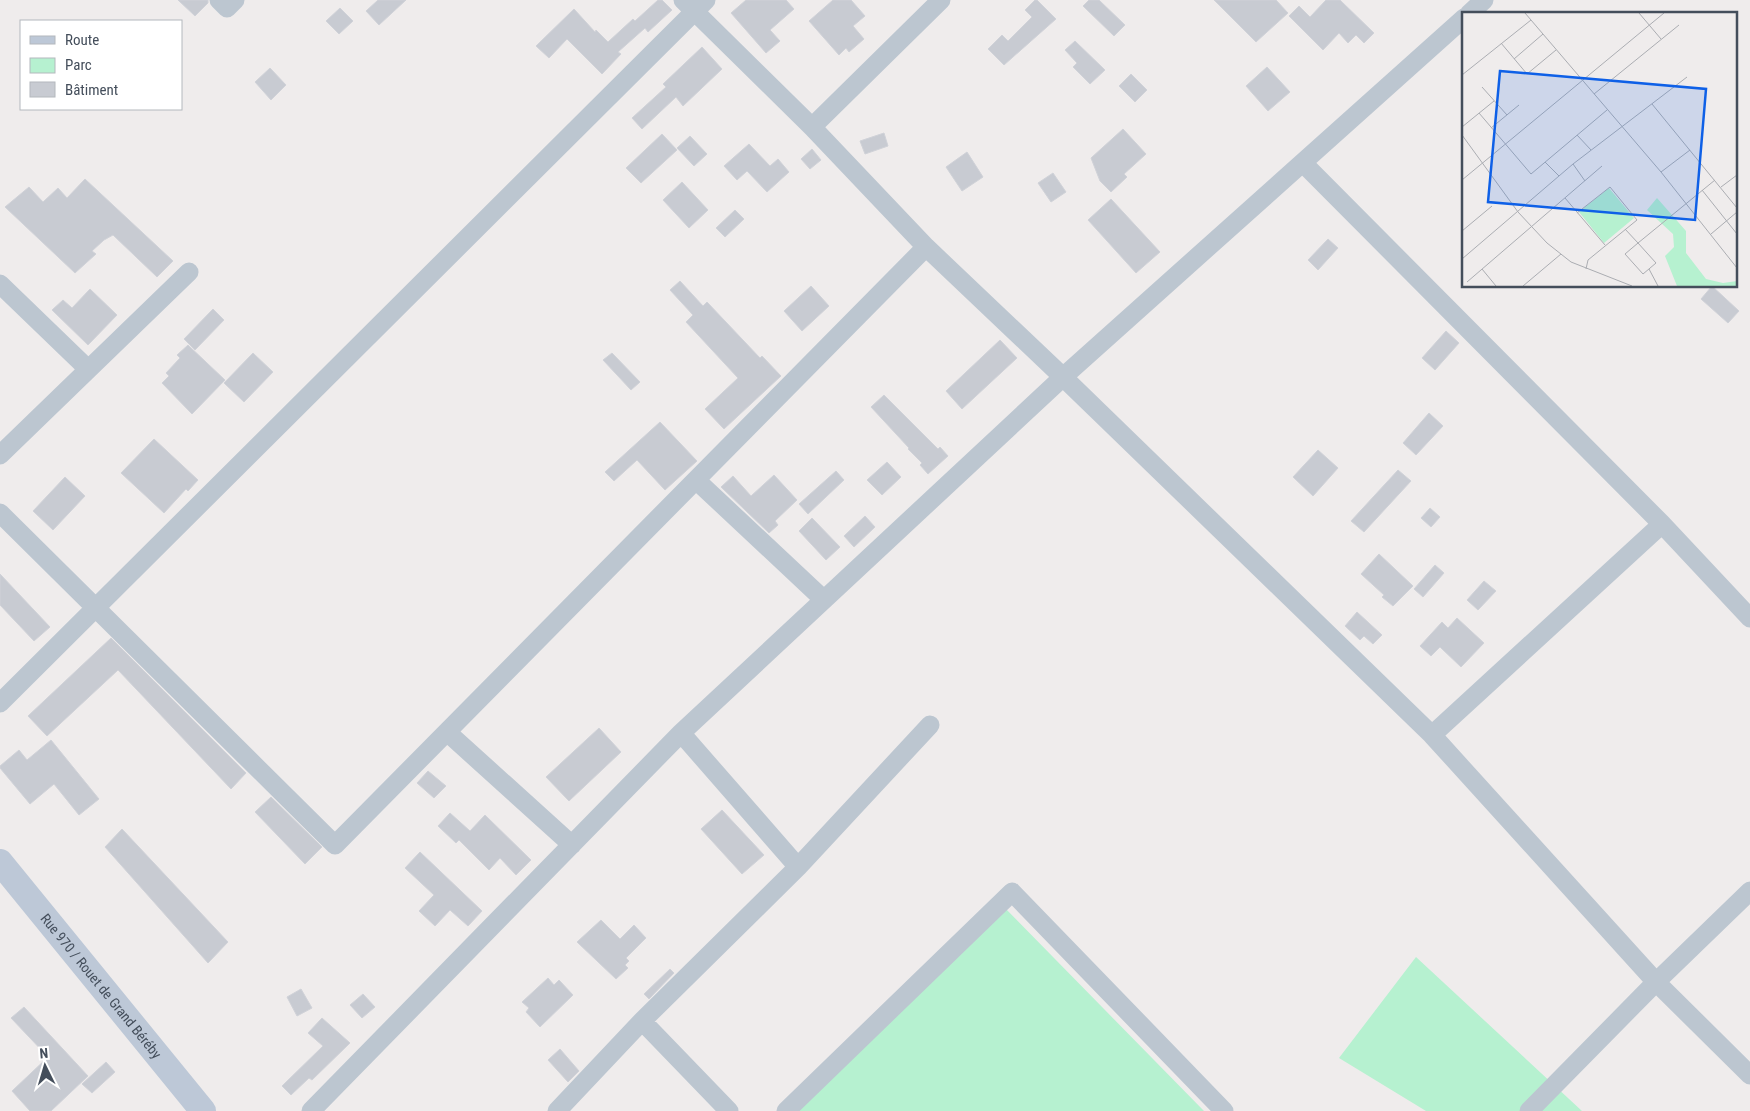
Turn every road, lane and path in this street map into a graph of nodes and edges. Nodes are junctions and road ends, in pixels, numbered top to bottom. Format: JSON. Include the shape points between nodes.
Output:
{"nodes":[{"id":1,"x":219,"y":0,"type":"edge"},
{"id":2,"x":234,"y":0,"type":"edge"},
{"id":3,"x":942,"y":0,"type":"edge"},
{"id":4,"x":1484,"y":0,"type":"edge"},
{"id":5,"x":694,"y":4,"type":"edge"},
{"id":6,"x":1471,"y":12,"type":"edge"},
{"id":7,"x":1462,"y":20,"type":"edge"},
{"id":8,"x":812,"y":127,"type":"junction"},
{"id":9,"x":1303,"y":163,"type":"junction"},
{"id":10,"x":926,"y":247,"type":"junction"},
{"id":11,"x":189,"y":272,"type":"dead end"},
{"id":12,"x":0,"y":284,"type":"edge"},
{"id":13,"x":88,"y":369,"type":"junction"},
{"id":14,"x":1063,"y":377,"type":"junction"},
{"id":15,"x":0,"y":455,"type":"edge"},
{"id":16,"x":696,"y":480,"type":"junction"},
{"id":17,"x":0,"y":513,"type":"edge"},
{"id":18,"x":1662,"y":524,"type":"junction"},
{"id":19,"x":823,"y":599,"type":"junction"},
{"id":20,"x":96,"y":606,"type":"junction"},
{"id":21,"x":1750,"y":618,"type":"edge"},
{"id":22,"x":0,"y":703,"type":"edge"},
{"id":23,"x":930,"y":726,"type":"dead end"},
{"id":24,"x":447,"y":732,"type":"junction"},
{"id":25,"x":681,"y":733,"type":"junction"},
{"id":26,"x":1432,"y":735,"type":"junction"},
{"id":27,"x":572,"y":845,"type":"junction"},
{"id":28,"x":0,"y":862,"type":"edge"},
{"id":29,"x":798,"y":867,"type":"junction"},
{"id":30,"x":1750,"y":891,"type":"edge"},
{"id":31,"x":1656,"y":982,"type":"junction"},
{"id":32,"x":642,"y":1021,"type":"junction"},
{"id":33,"x":1750,"y":1075,"type":"edge"},
{"id":34,"x":203,"y":1111,"type":"edge"},
{"id":35,"x":311,"y":1111,"type":"edge"},
{"id":36,"x":558,"y":1111,"type":"edge"},
{"id":37,"x":729,"y":1111,"type":"edge"},
{"id":38,"x":786,"y":1111,"type":"edge"},
{"id":39,"x":1224,"y":1111,"type":"edge"},
{"id":40,"x":1529,"y":1111,"type":"edge"}],
"edges":[{"from":1,"to":2,"type":"street","via":[[227,8]]},
{"from":3,"to":8,"type":"street"},
{"from":4,"to":6,"type":"street"},
{"from":5,"to":8,"type":"street"},
{"from":5,"to":20,"type":"street"},
{"from":7,"to":9,"type":"street"},
{"from":8,"to":10,"type":"street"},
{"from":9,"to":14,"type":"street"},
{"from":9,"to":18,"type":"street"},
{"from":10,"to":14,"type":"street"},
{"from":10,"to":16,"type":"street"},
{"from":11,"to":13,"type":"street"},
{"from":12,"to":13,"type":"street"},
{"from":13,"to":15,"type":"street"},
{"from":14,"to":19,"type":"street"},
{"from":14,"to":26,"type":"street"},
{"from":16,"to":19,"type":"street"},
{"from":16,"to":24,"type":"street"},
{"from":17,"to":20,"type":"street"},
{"from":18,"to":21,"type":"street"},
{"from":18,"to":26,"type":"street"},
{"from":19,"to":25,"type":"street"},
{"from":20,"to":22,"type":"street"},
{"from":20,"to":24,"type":"street","via":[[335,845]]},
{"from":23,"to":29,"type":"street"},
{"from":24,"to":27,"type":"street"},
{"from":25,"to":27,"type":"street"},
{"from":25,"to":29,"type":"street"},
{"from":26,"to":31,"type":"street"},
{"from":27,"to":35,"type":"street"},
{"from":28,"to":34,"type":"main road","name":"Rue 970 / Rouet de Grand Béréby"},
{"from":29,"to":32,"type":"street"},
{"from":30,"to":31,"type":"street"},
{"from":31,"to":33,"type":"street"},
{"from":31,"to":40,"type":"street"},
{"from":32,"to":36,"type":"street"},
{"from":32,"to":37,"type":"street"},
{"from":38,"to":39,"type":"street","via":[[1012,892]]}]}
